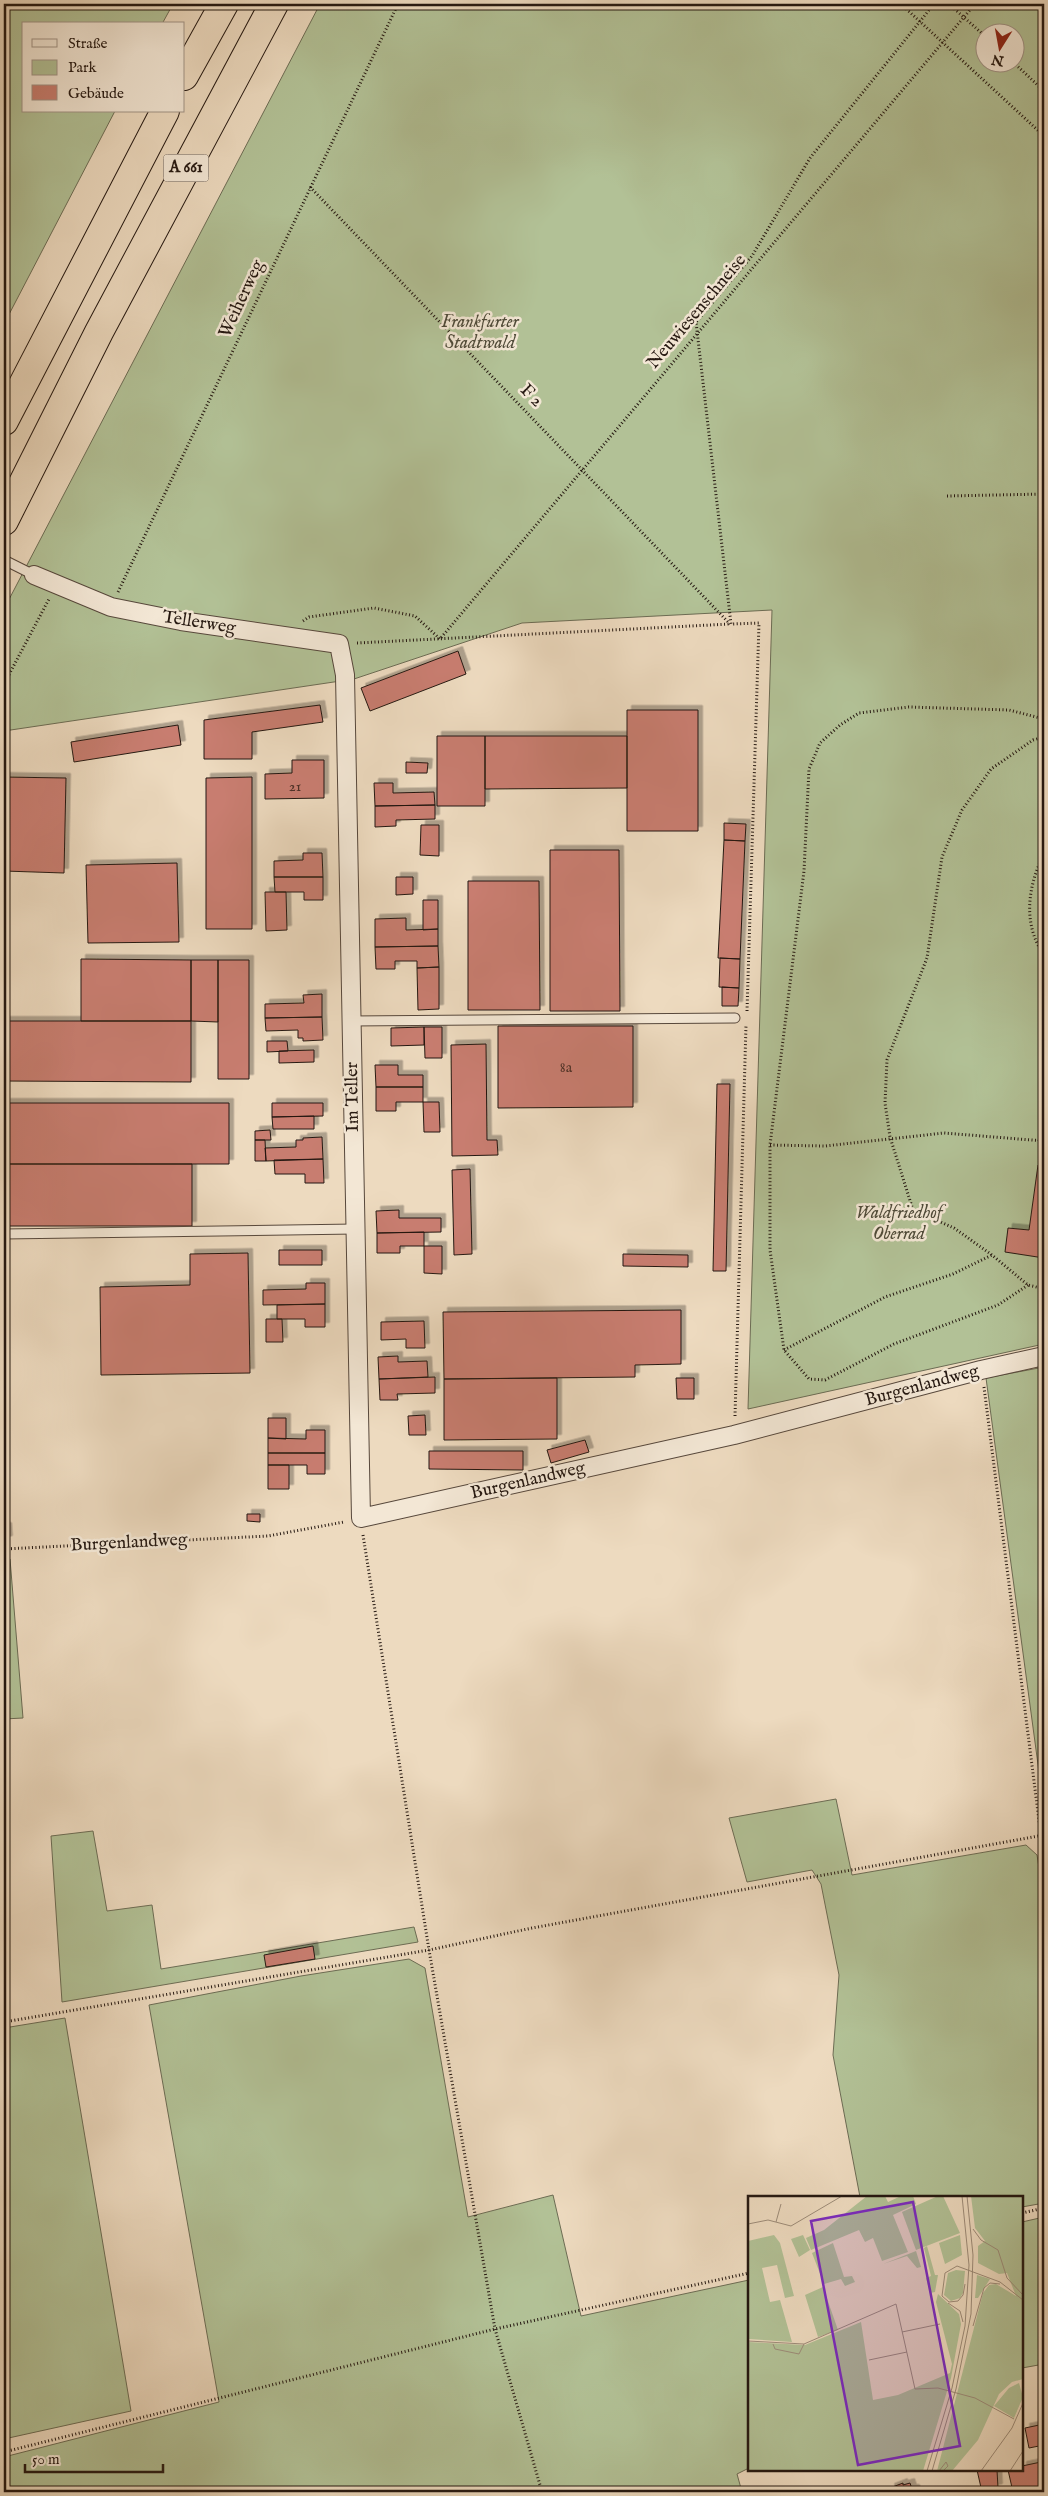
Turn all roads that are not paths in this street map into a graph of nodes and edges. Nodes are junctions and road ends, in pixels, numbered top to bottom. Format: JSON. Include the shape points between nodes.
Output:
{"nodes":[{"id":1,"x":224,"y":4,"type":"edge"},
{"id":2,"x":274,"y":4,"type":"edge"},
{"id":3,"x":185,"y":74,"type":"edge"},
{"id":4,"x":164,"y":112,"type":"edge"},
{"id":5,"x":4,"y":421,"type":"edge"},
{"id":6,"x":4,"y":521,"type":"edge"},
{"id":7,"x":4,"y":560,"type":"edge"},
{"id":8,"x":34,"y":575,"type":"joint"},
{"id":9,"x":344,"y":675,"type":"joint"},
{"id":10,"x":735,"y":1018,"type":"dead end"},
{"id":11,"x":351,"y":1021,"type":"junction"},
{"id":12,"x":355,"y":1229,"type":"junction"},
{"id":13,"x":4,"y":1234,"type":"edge"},
{"id":14,"x":1044,"y":1356,"type":"edge"},
{"id":15,"x":360,"y":1518,"type":"joint"}],
"edges":[{"from":1,"to":3,"type":"highway"},
{"from":2,"to":6,"type":"highway","number":"A 661"},
{"from":4,"to":5,"type":"highway","number":"A 661"},
{"from":7,"to":8,"type":"lane"},
{"from":8,"to":9,"type":"street","name":"Tellerweg","via":[[111,607],[181,621],[339,644]]},
{"from":9,"to":11,"type":"street","name":"Im Teller"},
{"from":10,"to":11,"type":"lane"},
{"from":11,"to":12,"type":"street","name":"Im Teller"},
{"from":12,"to":13,"type":"lane"},
{"from":12,"to":15,"type":"street","name":"Im Teller"},
{"from":14,"to":15,"type":"street","name":"Burgenlandweg","via":[[734,1435]]}]}
